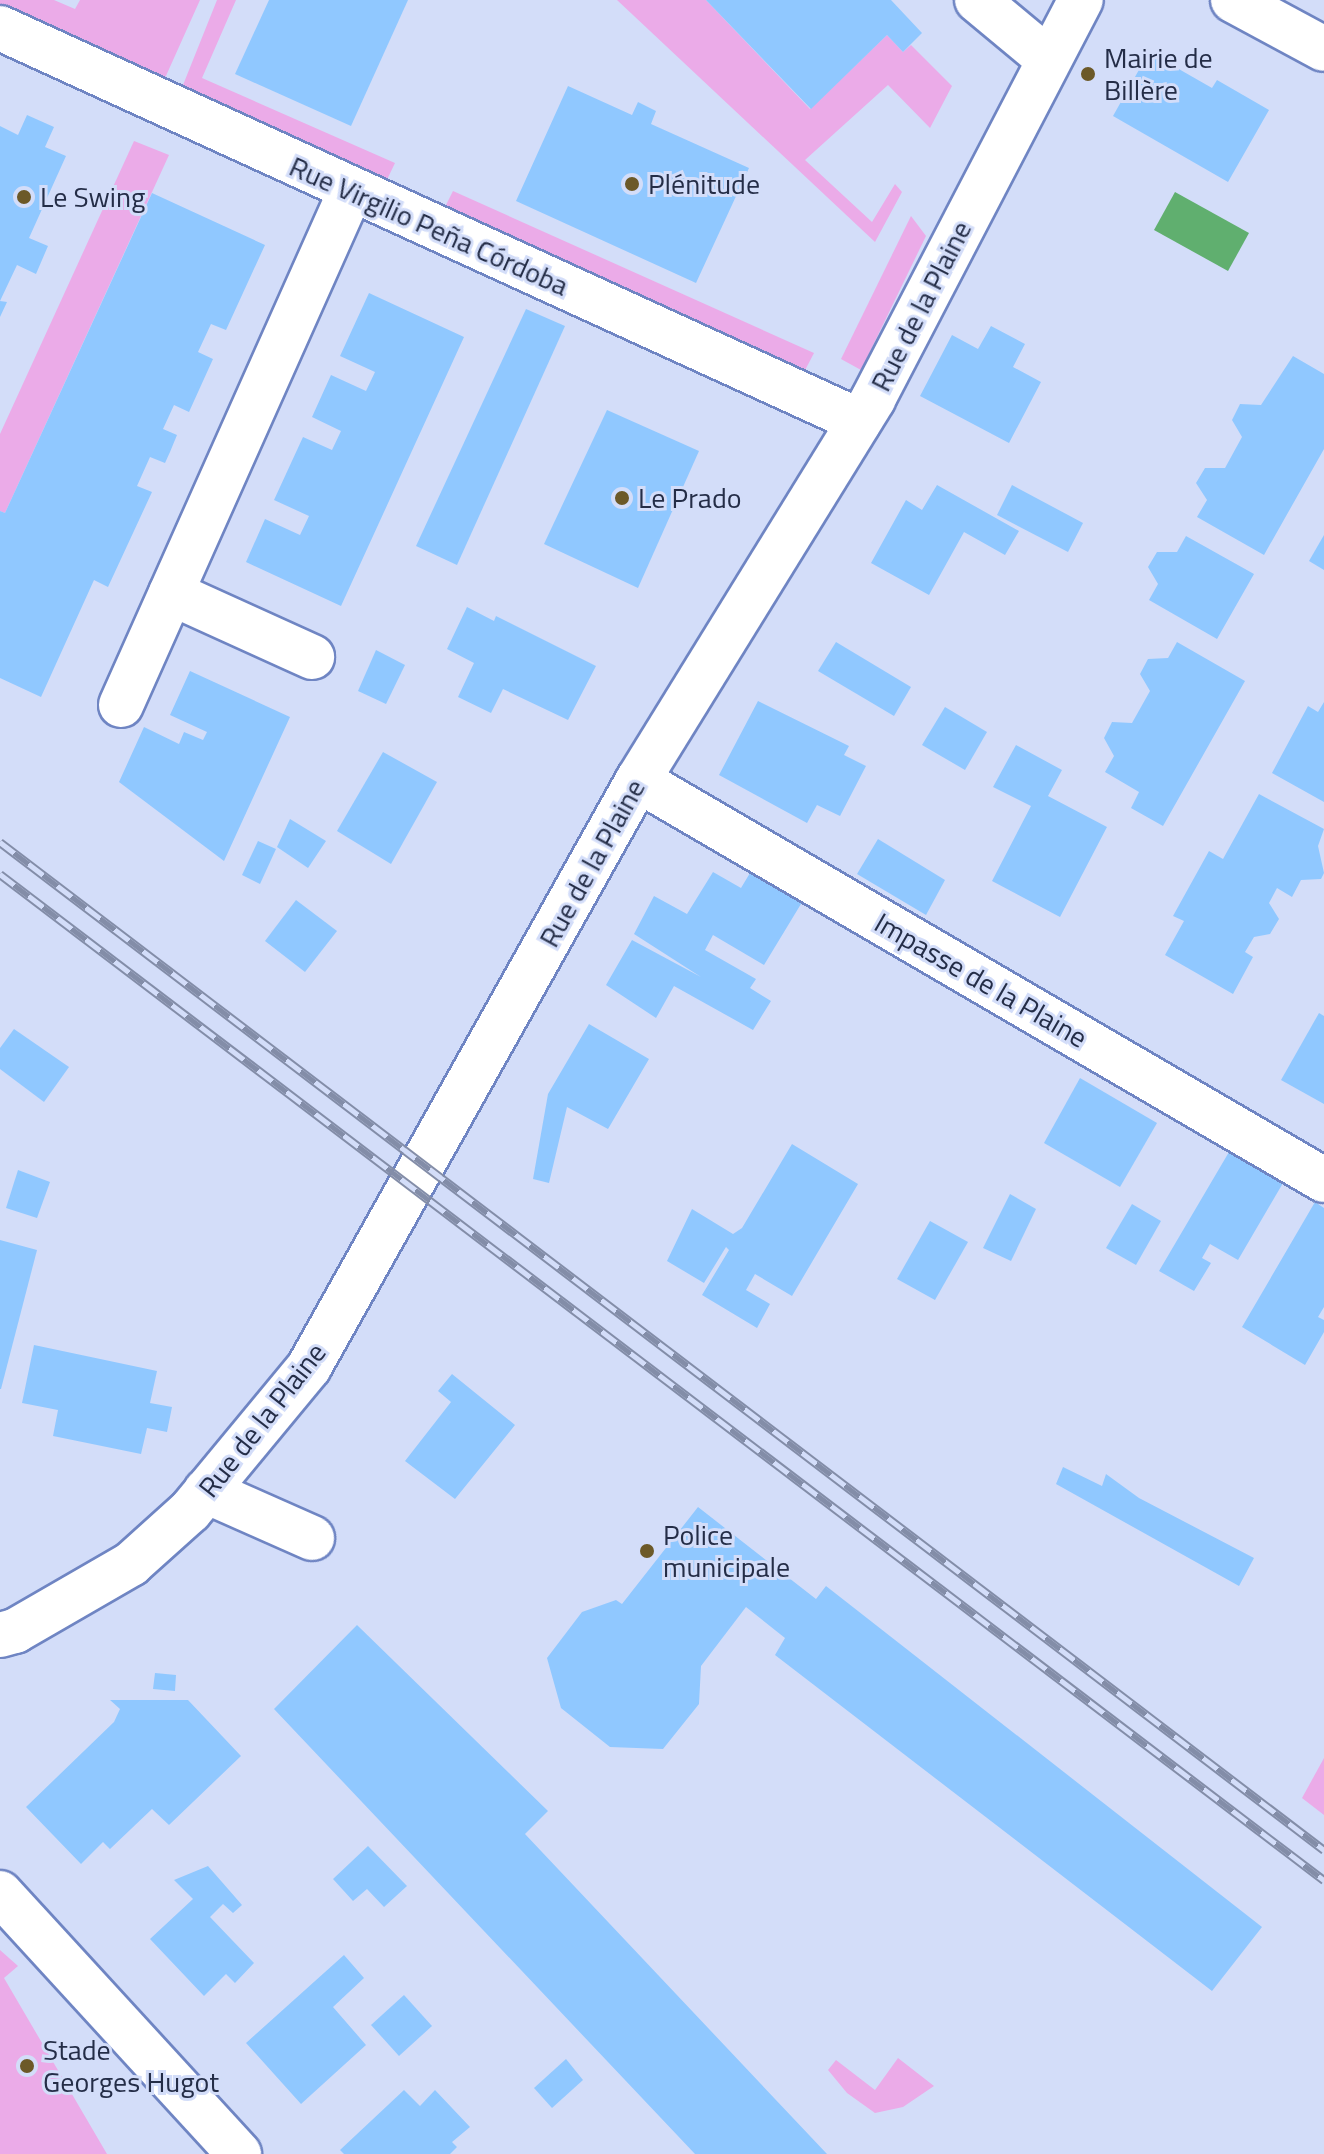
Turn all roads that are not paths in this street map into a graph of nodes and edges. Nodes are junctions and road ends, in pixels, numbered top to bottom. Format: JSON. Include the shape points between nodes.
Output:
{"nodes":[{"id":1,"x":977,"y":0,"type":"edge"},
{"id":2,"x":1081,"y":0,"type":"edge"},
{"id":3,"x":1233,"y":0,"type":"edge"},
{"id":4,"x":0,"y":28,"type":"edge"},
{"id":5,"x":1324,"y":49,"type":"edge"},
{"id":6,"x":1048,"y":59,"type":"junction"},
{"id":7,"x":351,"y":190,"type":"junction"},
{"id":8,"x":859,"y":421,"type":"junction"},
{"id":9,"x":171,"y":593,"type":"junction"},
{"id":10,"x":312,"y":657,"type":"dead end"},
{"id":11,"x":121,"y":705,"type":"dead end"},
{"id":12,"x":638,"y":780,"type":"junction"},
{"id":13,"x":1324,"y":1180,"type":"edge"},
{"id":14,"x":206,"y":1491,"type":"junction"},
{"id":15,"x":312,"y":1538,"type":"dead end"},
{"id":16,"x":0,"y":1635,"type":"edge"},
{"id":17,"x":0,"y":1893,"type":"edge"},
{"id":18,"x":239,"y":2154,"type":"edge"}],
"edges":[{"from":1,"to":6,"type":"street"},
{"from":2,"to":6,"type":"street","name":"Rue de la Plaine"},
{"from":3,"to":5,"type":"street"},
{"from":4,"to":7,"type":"street","name":"Rue Virgilio Peña Córdoba"},
{"from":6,"to":8,"type":"street","name":"Rue de la Plaine"},
{"from":7,"to":8,"type":"street","name":"Rue Virgilio Peña Córdoba"},
{"from":7,"to":9,"type":"street"},
{"from":8,"to":12,"type":"street","name":"Rue de la Plaine"},
{"from":9,"to":10,"type":"street"},
{"from":9,"to":11,"type":"street"},
{"from":12,"to":13,"type":"street","name":"Impasse de la Plaine"},
{"from":12,"to":14,"type":"street","name":"Rue de la Plaine","via":[[346,1307],[309,1367]]},
{"from":14,"to":15,"type":"street"},
{"from":14,"to":16,"type":"street","name":"Rue de la Plaine","via":[[131,1564]]},
{"from":17,"to":18,"type":"street"}]}
